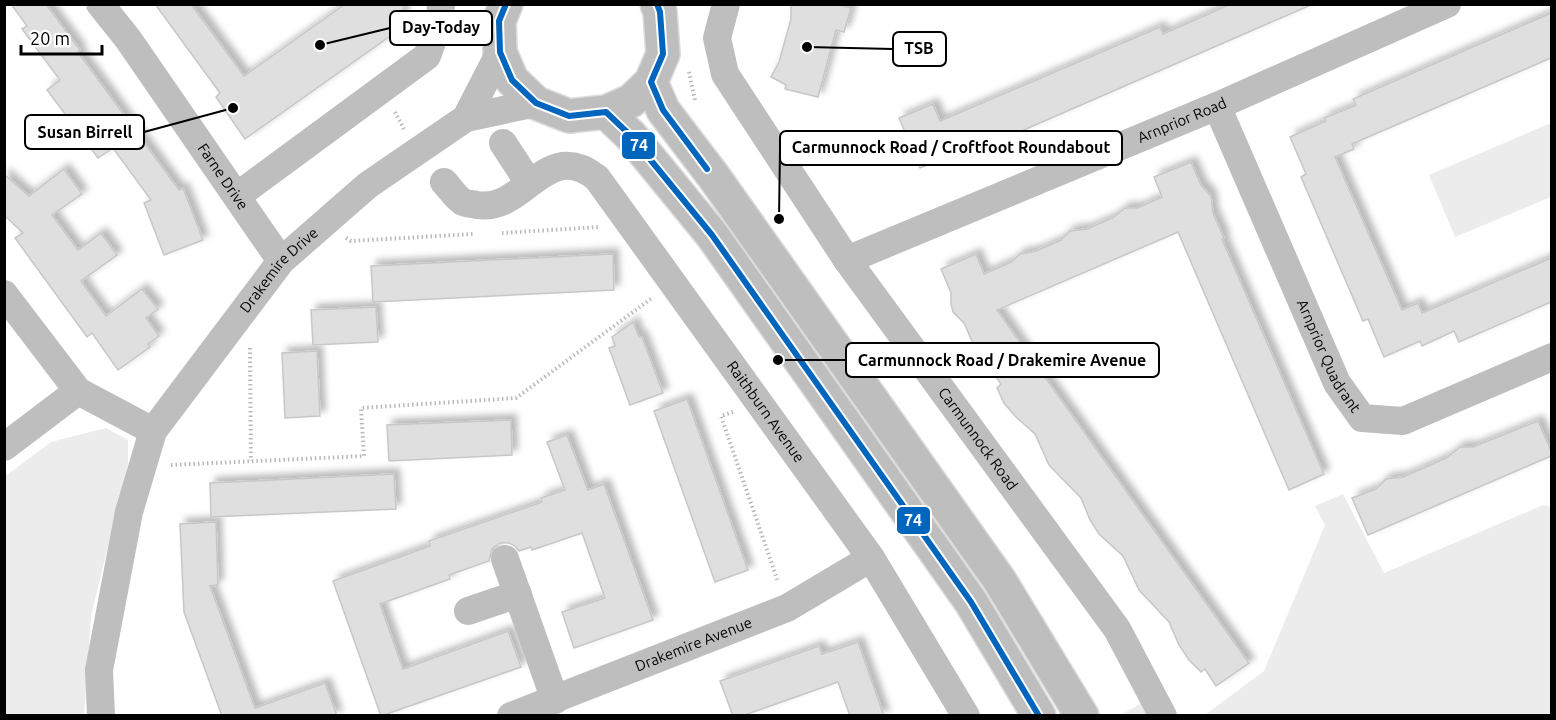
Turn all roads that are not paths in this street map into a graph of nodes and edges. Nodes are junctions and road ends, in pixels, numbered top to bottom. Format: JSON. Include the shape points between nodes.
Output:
{"nodes":[{"id":1,"x":100,"y":4,"type":"edge"},
{"id":2,"x":441,"y":4,"type":"edge"},
{"id":3,"x":506,"y":4,"type":"edge"},
{"id":4,"x":657,"y":4,"type":"edge"},
{"id":5,"x":1448,"y":4,"type":"edge"},
{"id":6,"x":725,"y":5,"type":"edge"},
{"id":7,"x":500,"y":52,"type":"junction"},
{"id":8,"x":651,"y":82,"type":"junction"},
{"id":9,"x":536,"y":104,"type":"junction"},
{"id":10,"x":1217,"y":106,"type":"junction"},
{"id":11,"x":606,"y":112,"type":"junction"},
{"id":12,"x":466,"y":118,"type":"junction"},
{"id":13,"x":503,"y":143,"type":"dead end"},
{"id":14,"x":444,"y":182,"type":"dead end"},
{"id":15,"x":530,"y":183,"type":"junction"},
{"id":16,"x":237,"y":196,"type":"junction"},
{"id":17,"x":847,"y":260,"type":"junction"},
{"id":18,"x":281,"y":261,"type":"junction"},
{"id":19,"x":4,"y":294,"type":"edge"},
{"id":20,"x":1551,"y":357,"type":"edge"},
{"id":21,"x":78,"y":391,"type":"junction"},
{"id":22,"x":153,"y":431,"type":"junction"},
{"id":23,"x":4,"y":447,"type":"edge"},
{"id":24,"x":871,"y":558,"type":"junction"},
{"id":25,"x":505,"y":560,"type":"dead end"},
{"id":26,"x":518,"y":594,"type":"junction"},
{"id":27,"x":468,"y":611,"type":"dead end"},
{"id":28,"x":555,"y":700,"type":"junction"},
{"id":29,"x":101,"y":716,"type":"edge"},
{"id":30,"x":511,"y":716,"type":"edge"},
{"id":31,"x":966,"y":716,"type":"edge"},
{"id":32,"x":1039,"y":716,"type":"edge"},
{"id":33,"x":1082,"y":716,"type":"edge"},
{"id":34,"x":1163,"y":716,"type":"edge"}],
"edges":[{"from":1,"to":16,"type":"street","name":"Farne Drive"},
{"from":2,"to":16,"type":"street","via":[[440,20],[427,56]]},
{"from":3,"to":7,"type":"main road","via":[[499,21]]},
{"from":4,"to":8,"type":"main road","via":[[663,54]]},
{"from":5,"to":10,"type":"street","name":"Arnprior Road"},
{"from":6,"to":17,"type":"street","name":"Carmunnock Road","via":[[717,38],[725,74]]},
{"from":7,"to":9,"type":"main road","via":[[512,80]]},
{"from":7,"to":12,"type":"street","name":"Drakemire Drive"},
{"from":8,"to":11,"type":"main road","via":[[631,101]]},
{"from":8,"to":33,"type":"main road","via":[[663,110],[1000,581]]},
{"from":9,"to":11,"type":"main road","via":[[569,116]]},
{"from":9,"to":12,"type":"street","name":"Drakemire Drive"},
{"from":10,"to":17,"type":"street","name":"Arnprior Road"},
{"from":10,"to":20,"type":"street","name":"Arnprior Quadrant","via":[[1337,383],[1362,418],[1403,421]]},
{"from":11,"to":32,"type":"main road","via":[[631,136],[712,235],[971,603]]},
{"from":12,"to":18,"type":"street","name":"Drakemire Drive","via":[[368,185]]},
{"from":13,"to":15,"type":"street"},
{"from":14,"to":15,"type":"street","name":"Raithburn Avenue","via":[[464,202],[485,206],[506,201]]},
{"from":15,"to":24,"type":"street","name":"Raithburn Avenue","via":[[561,164],[584,167],[597,177]]},
{"from":16,"to":18,"type":"street","name":"Farne Drive"},
{"from":17,"to":34,"type":"street","name":"Carmunnock Road","via":[[1117,629]]},
{"from":18,"to":22,"type":"street","name":"Drakemire Drive"},
{"from":19,"to":21,"type":"street"},
{"from":21,"to":22,"type":"street"},
{"from":21,"to":23,"type":"street"},
{"from":22,"to":29,"type":"street","name":"Drakemire Drive","via":[[129,512],[99,670]]},
{"from":24,"to":28,"type":"street","name":"Drakemire Avenue","via":[[787,608]]},
{"from":24,"to":31,"type":"street","name":"Raithburn Avenue"},
{"from":25,"to":26,"type":"street"},
{"from":26,"to":27,"type":"street"},
{"from":26,"to":28,"type":"street"},
{"from":28,"to":30,"type":"street","name":"Drakemire Avenue"}]}
